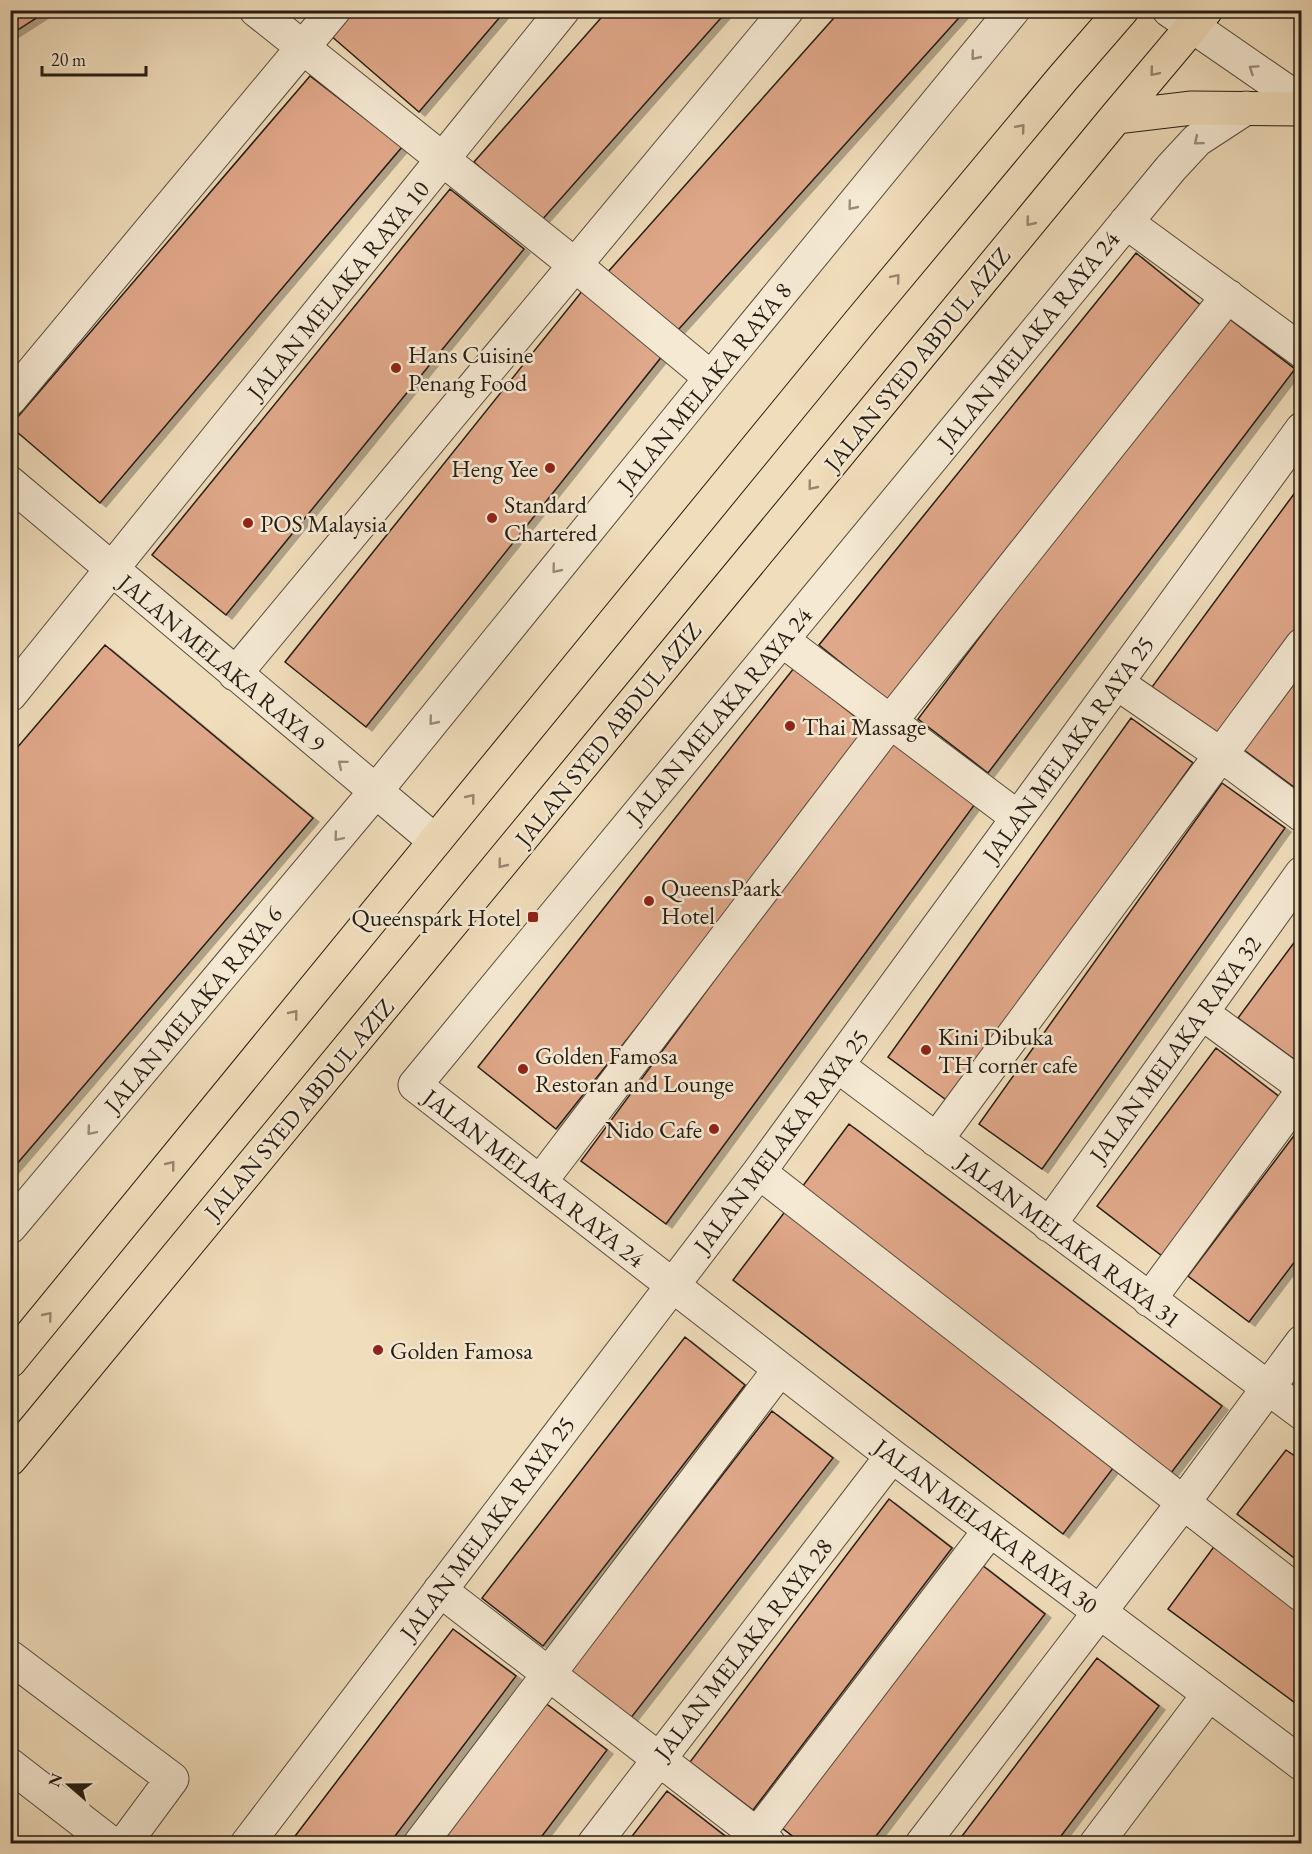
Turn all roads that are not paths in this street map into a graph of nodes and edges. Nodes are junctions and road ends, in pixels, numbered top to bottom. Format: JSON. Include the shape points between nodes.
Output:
{"nodes":[{"id":1,"x":256,"y":10,"type":"edge"},
{"id":2,"x":334,"y":10,"type":"edge"},
{"id":3,"x":563,"y":10,"type":"edge"},
{"id":4,"x":787,"y":10,"type":"edge"},
{"id":5,"x":1012,"y":10,"type":"edge"},
{"id":6,"x":1122,"y":10,"type":"edge"},
{"id":7,"x":1189,"y":16,"type":"edge"},
{"id":8,"x":303,"y":48,"type":"junction"},
{"id":9,"x":1302,"y":102,"type":"edge"},
{"id":10,"x":1246,"y":108,"type":"junction"},
{"id":11,"x":1302,"y":110,"type":"edge"},
{"id":12,"x":1116,"y":117,"type":"junction"},
{"id":13,"x":442,"y":160,"type":"junction"},
{"id":14,"x":1126,"y":222,"type":"junction"},
{"id":15,"x":575,"y":265,"type":"junction"},
{"id":16,"x":1228,"y":297,"type":"junction"},
{"id":17,"x":1302,"y":351,"type":"edge"},
{"id":18,"x":711,"y":378,"type":"junction"},
{"id":19,"x":10,"y":399,"type":"edge"},
{"id":20,"x":1302,"y":429,"type":"edge"},
{"id":21,"x":10,"y":483,"type":"edge"},
{"id":22,"x":112,"y":570,"type":"junction"},
{"id":23,"x":782,"y":640,"type":"junction"},
{"id":24,"x":1302,"y":645,"type":"edge"},
{"id":25,"x":236,"y":674,"type":"junction"},
{"id":26,"x":1117,"y":683,"type":"junction"},
{"id":27,"x":10,"y":695,"type":"edge"},
{"id":28,"x":890,"y":722,"type":"junction"},
{"id":29,"x":1220,"y":754,"type":"junction"},
{"id":30,"x":375,"y":792,"type":"junction"},
{"id":31,"x":1302,"y":815,"type":"edge"},
{"id":32,"x":1017,"y":817,"type":"junction"},
{"id":33,"x":435,"y":841,"type":"junction"},
{"id":34,"x":1302,"y":873,"type":"edge"},
{"id":35,"x":1202,"y":1013,"type":"junction"},
{"id":36,"x":838,"y":1066,"type":"junction"},
{"id":37,"x":1302,"y":1086,"type":"edge"},
{"id":38,"x":1302,"y":1092,"type":"edge"},
{"id":39,"x":936,"y":1140,"type":"junction"},
{"id":40,"x":759,"y":1172,"type":"junction"},
{"id":41,"x":540,"y":1182,"type":"junction"},
{"id":42,"x":1049,"y":1225,"type":"junction"},
{"id":43,"x":10,"y":1227,"type":"edge"},
{"id":44,"x":673,"y":1286,"type":"junction"},
{"id":45,"x":1149,"y":1300,"type":"junction"},
{"id":46,"x":1302,"y":1342,"type":"edge"},
{"id":47,"x":10,"y":1361,"type":"edge"},
{"id":48,"x":780,"y":1369,"type":"junction"},
{"id":49,"x":1268,"y":1388,"type":"junction"},
{"id":50,"x":1302,"y":1413,"type":"edge"},
{"id":51,"x":892,"y":1456,"type":"junction"},
{"id":52,"x":10,"y":1459,"type":"edge"},
{"id":53,"x":1183,"y":1503,"type":"junction"},
{"id":54,"x":990,"y":1530,"type":"junction"},
{"id":55,"x":440,"y":1590,"type":"junction"},
{"id":56,"x":1302,"y":1595,"type":"edge"},
{"id":57,"x":1099,"y":1612,"type":"junction"},
{"id":58,"x":10,"y":1657,"type":"edge"},
{"id":59,"x":548,"y":1675,"type":"junction"},
{"id":60,"x":1209,"y":1694,"type":"junction"},
{"id":61,"x":659,"y":1759,"type":"junction"},
{"id":62,"x":1302,"y":1764,"type":"edge"},
{"id":63,"x":10,"y":1765,"type":"edge"},
{"id":64,"x":759,"y":1840,"type":"edge"},
{"id":65,"x":112,"y":1844,"type":"edge"},
{"id":66,"x":124,"y":1844,"type":"edge"},
{"id":67,"x":247,"y":1844,"type":"edge"},
{"id":68,"x":420,"y":1844,"type":"edge"},
{"id":69,"x":594,"y":1844,"type":"edge"},
{"id":70,"x":922,"y":1844,"type":"edge"},
{"id":71,"x":1096,"y":1844,"type":"edge"}],
"edges":[{"from":1,"to":8,"type":"street"},
{"from":2,"to":8,"type":"street"},
{"from":3,"to":13,"type":"street","name":"JALAN MELAKA RAYA 10"},
{"from":4,"to":15,"type":"street"},
{"from":5,"to":18,"type":"street","name":"JALAN MELAKA RAYA 8","one_way":true},
{"from":33,"to":6,"type":"main road","one_way":true,"via":[[859,323]]},
{"from":9,"to":7,"type":"street","one_way":true},
{"from":7,"to":12,"type":"main road","name":"JALAN SYED ABDUL AZIZ","one_way":true},
{"from":8,"to":13,"type":"street"},
{"from":8,"to":19,"type":"street"},
{"from":10,"to":11,"type":"main road"},
{"from":10,"to":12,"type":"main road","via":[[1192,108]]},
{"from":10,"to":14,"type":"street","name":"JALAN MELAKA RAYA 24","one_way":true,"via":[[1197,140]]},
{"from":12,"to":52,"type":"main road","name":"JALAN SYED ABDUL AZIZ","one_way":true},
{"from":13,"to":15,"type":"street"},
{"from":13,"to":22,"type":"street","name":"JALAN MELAKA RAYA 10"},
{"from":14,"to":16,"type":"street"},
{"from":14,"to":23,"type":"street","name":"JALAN MELAKA RAYA 24"},
{"from":15,"to":18,"type":"street"},
{"from":15,"to":25,"type":"street"},
{"from":16,"to":17,"type":"street"},
{"from":16,"to":28,"type":"street"},
{"from":18,"to":30,"type":"street","name":"JALAN MELAKA RAYA 8","one_way":true},
{"from":20,"to":26,"type":"street","name":"JALAN MELAKA RAYA 25"},
{"from":21,"to":22,"type":"street","name":"JALAN MELAKA RAYA 9"},
{"from":22,"to":25,"type":"street","name":"JALAN MELAKA RAYA 9"},
{"from":22,"to":27,"type":"street","name":"JALAN MELAKA RAYA 10"},
{"from":23,"to":28,"type":"street"},
{"from":23,"to":41,"type":"street","name":"JALAN MELAKA RAYA 24","via":[[415,1085]]},
{"from":24,"to":29,"type":"street"},
{"from":30,"to":25,"type":"street","name":"JALAN MELAKA RAYA 9","one_way":true},
{"from":26,"to":29,"type":"street"},
{"from":26,"to":32,"type":"street","name":"JALAN MELAKA RAYA 25"},
{"from":28,"to":32,"type":"street"},
{"from":28,"to":41,"type":"street"},
{"from":29,"to":31,"type":"street"},
{"from":29,"to":39,"type":"street"},
{"from":30,"to":33,"type":"street","name":"JALAN MELAKA RAYA 9"},
{"from":30,"to":43,"type":"street","name":"JALAN MELAKA RAYA 6","one_way":true},
{"from":32,"to":36,"type":"street","name":"JALAN MELAKA RAYA 25"},
{"from":47,"to":33,"type":"main road","one_way":true},
{"from":34,"to":35,"type":"street","name":"JALAN MELAKA RAYA 32"},
{"from":35,"to":37,"type":"street"},
{"from":35,"to":42,"type":"street","name":"JALAN MELAKA RAYA 32"},
{"from":36,"to":39,"type":"street","name":"JALAN MELAKA RAYA 31"},
{"from":36,"to":40,"type":"street","name":"JALAN MELAKA RAYA 25"},
{"from":38,"to":45,"type":"street"},
{"from":39,"to":42,"type":"street","name":"JALAN MELAKA RAYA 31"},
{"from":40,"to":44,"type":"street","name":"JALAN MELAKA RAYA 25"},
{"from":40,"to":53,"type":"street"},
{"from":41,"to":44,"type":"street","name":"JALAN MELAKA RAYA 24"},
{"from":42,"to":45,"type":"street","name":"JALAN MELAKA RAYA 31"},
{"from":44,"to":48,"type":"street","name":"JALAN MELAKA RAYA 30"},
{"from":44,"to":55,"type":"street","name":"JALAN MELAKA RAYA 25"},
{"from":45,"to":49,"type":"street","name":"JALAN MELAKA RAYA 31"},
{"from":46,"to":49,"type":"street"},
{"from":48,"to":51,"type":"street","name":"JALAN MELAKA RAYA 30"},
{"from":48,"to":59,"type":"street"},
{"from":49,"to":50,"type":"street","name":"JALAN MELAKA RAYA 31"},
{"from":49,"to":53,"type":"street"},
{"from":51,"to":54,"type":"street","name":"JALAN MELAKA RAYA 30"},
{"from":51,"to":61,"type":"street","name":"JALAN MELAKA RAYA 28"},
{"from":53,"to":56,"type":"street"},
{"from":53,"to":57,"type":"street"},
{"from":54,"to":57,"type":"street","name":"JALAN MELAKA RAYA 30"},
{"from":54,"to":64,"type":"street"},
{"from":55,"to":59,"type":"street"},
{"from":55,"to":67,"type":"street","name":"JALAN MELAKA RAYA 25"},
{"from":57,"to":60,"type":"street","name":"JALAN MELAKA RAYA 30"},
{"from":57,"to":70,"type":"street"},
{"from":58,"to":66,"type":"street","via":[[172,1779]]},
{"from":59,"to":61,"type":"street"},
{"from":59,"to":68,"type":"street"},
{"from":60,"to":62,"type":"street","name":"JALAN MELAKA RAYA 30"},
{"from":60,"to":71,"type":"street"},
{"from":61,"to":64,"type":"street"},
{"from":61,"to":69,"type":"street","name":"JALAN MELAKA RAYA 28"},
{"from":63,"to":65,"type":"street"}]}
